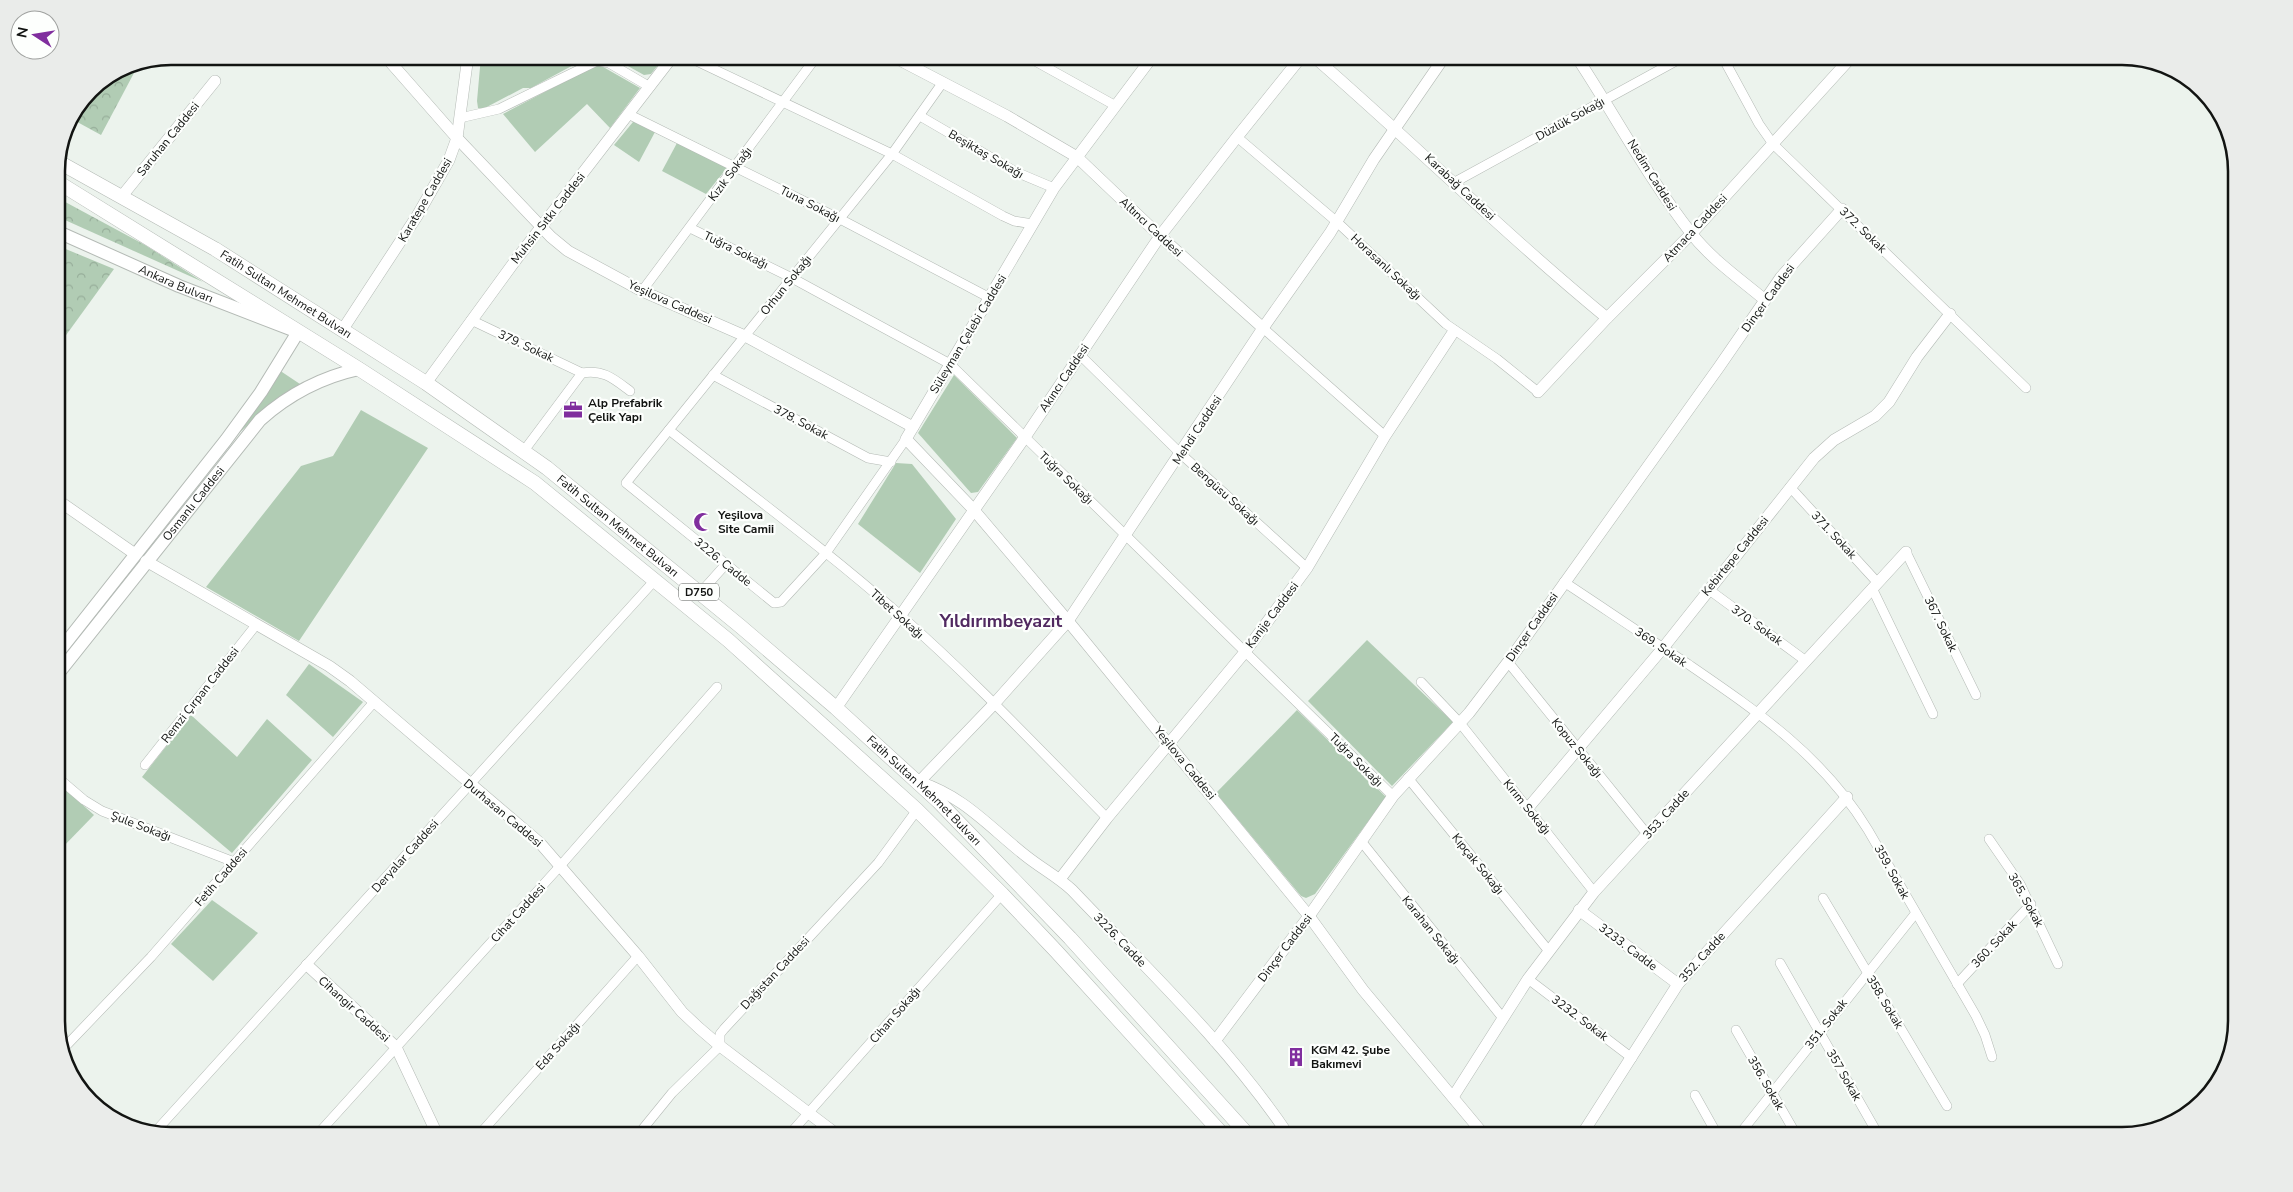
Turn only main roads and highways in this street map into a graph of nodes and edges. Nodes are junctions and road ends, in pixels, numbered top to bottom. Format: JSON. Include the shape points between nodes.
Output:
{"nodes":[{"id":1,"x":65,"y":165,"type":"edge"},
{"id":2,"x":65,"y":187,"type":"edge"},
{"id":3,"x":65,"y":235,"type":"edge"},
{"id":4,"x":298,"y":332,"type":"junction"},
{"id":5,"x":359,"y":369,"type":"junction"},
{"id":6,"x":141,"y":557,"type":"junction"},
{"id":7,"x":65,"y":644,"type":"edge"},
{"id":8,"x":65,"y":663,"type":"edge"},
{"id":9,"x":1216,"y":1127,"type":"edge"},
{"id":10,"x":1241,"y":1127,"type":"edge"}],
"edges":[{"from":1,"to":10,"type":"highway","name":"Fatih Sultan Mehmet Bulvarı","number":"D750","via":[[215,249],[426,383],[547,468],[700,593],[919,782],[1070,938]]},
{"from":2,"to":4,"type":"highway","name":"Fatih Sultan Mehmet Bulvarı","number":"D750"},
{"from":3,"to":4,"type":"main road","name":"Ankara Bulvarı","via":[[179,286]]},
{"from":4,"to":5,"type":"highway","name":"Fatih Sultan Mehmet Bulvarı","number":"D750"},
{"from":4,"to":6,"type":"main road","name":"Osmanlı Caddesi","via":[[249,410]]},
{"from":5,"to":6,"type":"main road","name":"Osmanlı Caddesi","via":[[304,388],[271,410]]},
{"from":5,"to":9,"type":"highway","name":"Fatih Sultan Mehmet Bulvarı","number":"D750","via":[[535,483],[728,640],[917,810],[1002,894]]},
{"from":6,"to":7,"type":"main road","name":"Osmanlı Caddesi"},
{"from":6,"to":8,"type":"main road","name":"Osmanlı Caddesi"}]}
